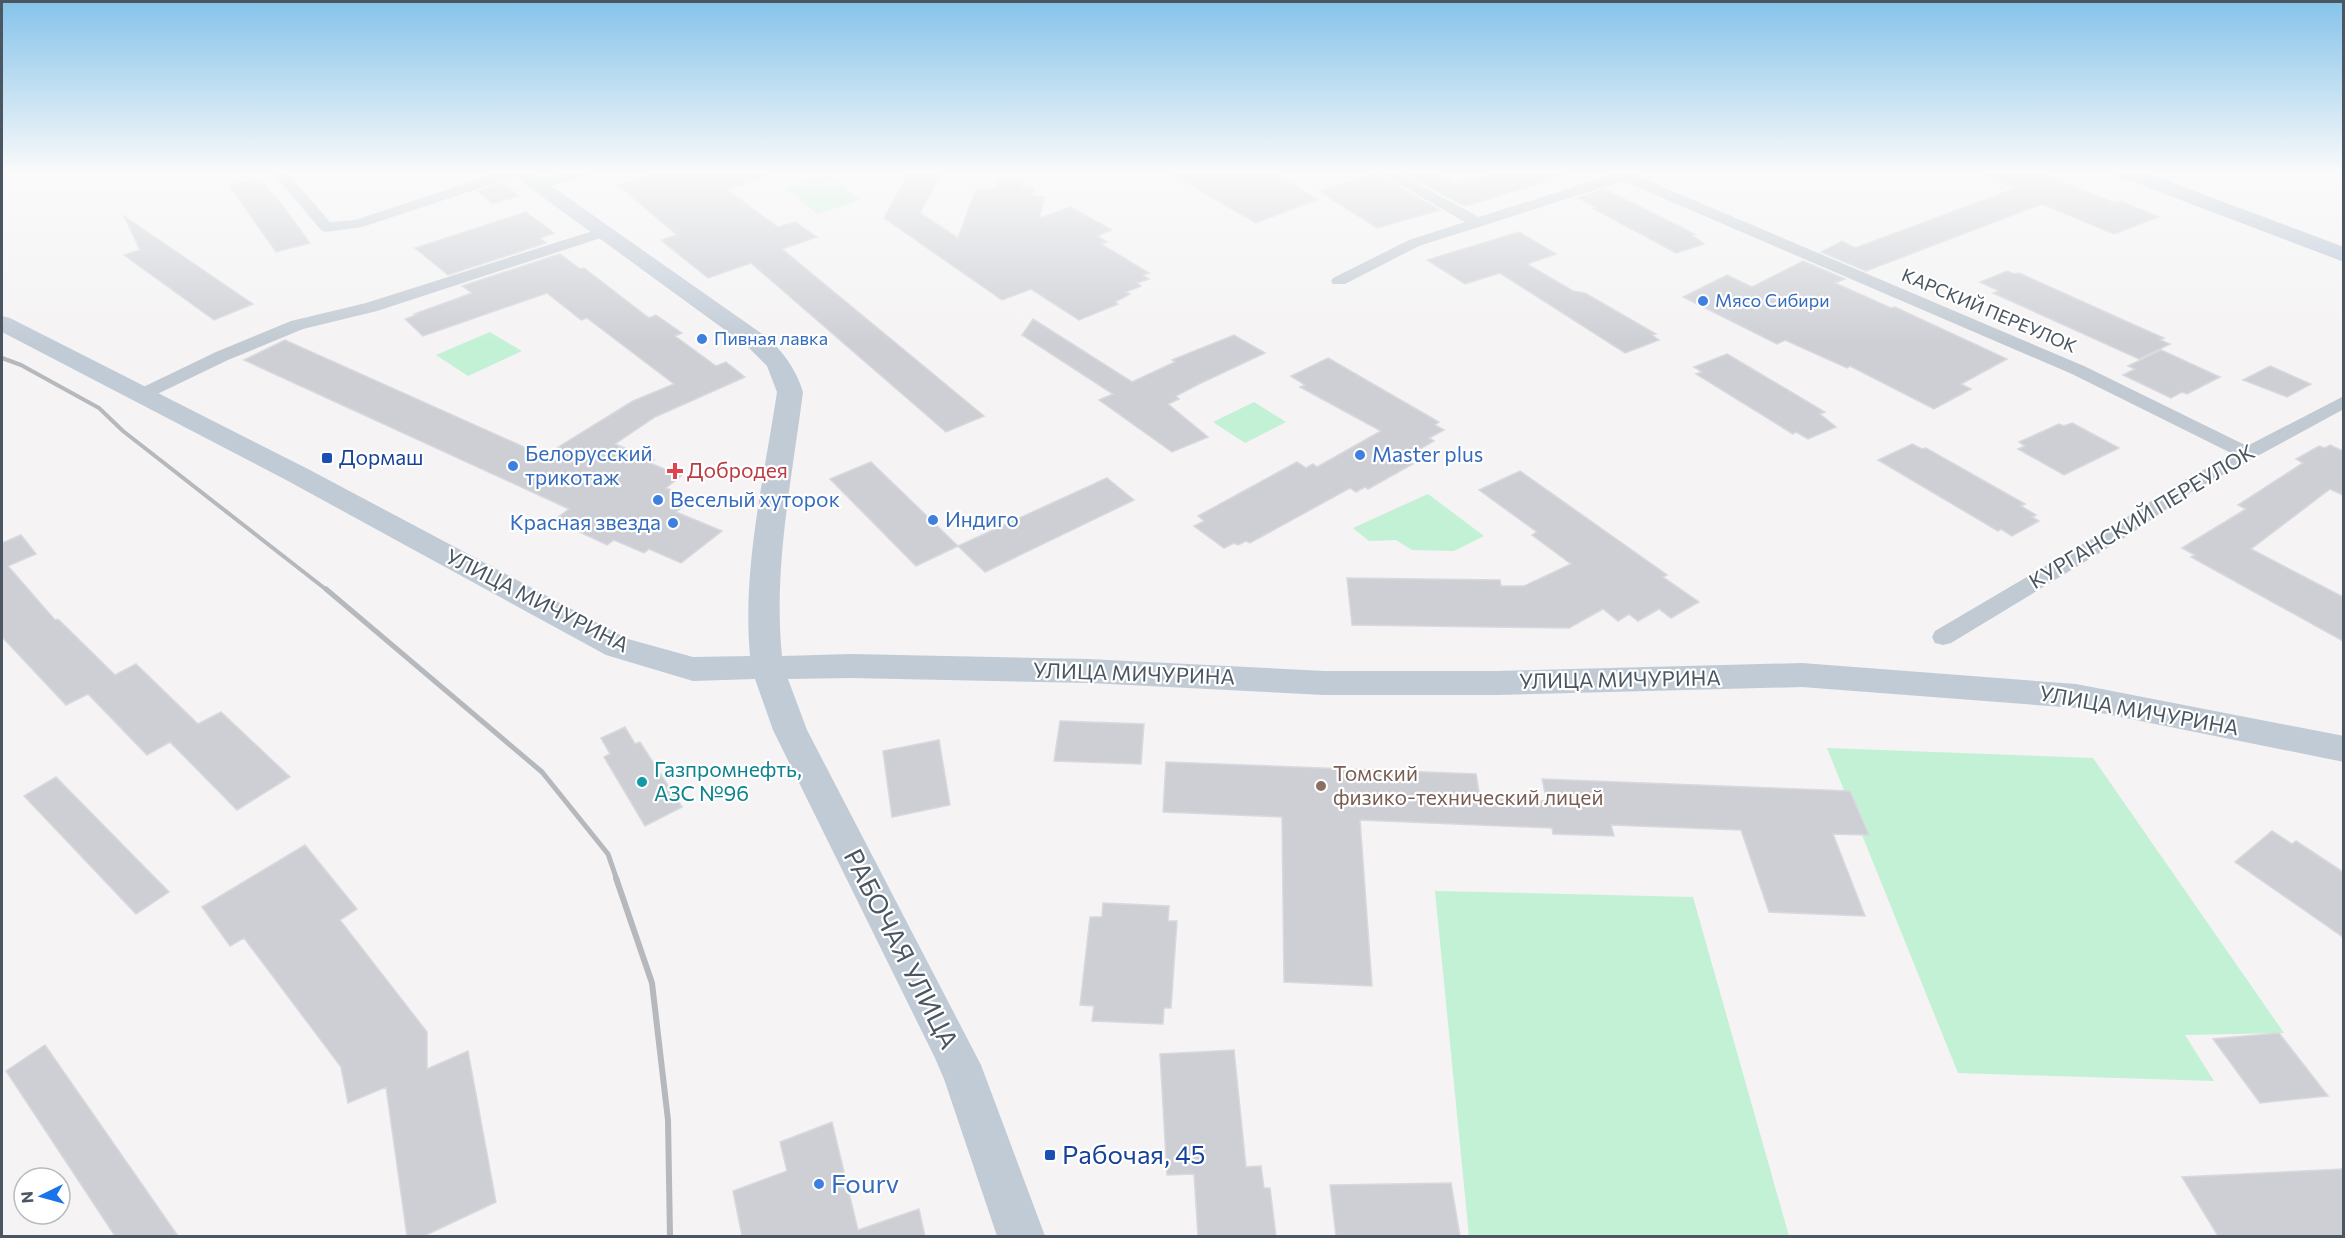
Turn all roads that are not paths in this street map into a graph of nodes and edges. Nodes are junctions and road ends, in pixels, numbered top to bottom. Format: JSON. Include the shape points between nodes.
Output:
{"nodes":[{"id":1,"x":600,"y":229,"type":"edge"},
{"id":2,"x":1456,"y":229,"type":"edge"},
{"id":3,"x":1747,"y":229,"type":"edge"},
{"id":4,"x":2274,"y":229,"type":"edge"},
{"id":5,"x":2302,"y":229,"type":"edge"},
{"id":6,"x":605,"y":232,"type":"junction"},
{"id":7,"x":2343,"y":244,"type":"edge"},
{"id":8,"x":2343,"y":255,"type":"edge"},
{"id":9,"x":1339,"y":281,"type":"dead end"},
{"id":10,"x":2,"y":323,"type":"edge"},
{"id":11,"x":142,"y":394,"type":"junction"},
{"id":12,"x":2343,"y":401,"type":"edge"},
{"id":13,"x":2247,"y":453,"type":"junction"},
{"id":14,"x":1943,"y":637,"type":"dead end"},
{"id":15,"x":767,"y":668,"type":"junction"},
{"id":16,"x":2343,"y":749,"type":"edge"},
{"id":17,"x":1021,"y":1236,"type":"edge"}],
"edges":[{"from":1,"to":6,"type":"street","name":"РАБОЧАЯ УЛИЦА"},
{"from":2,"to":9,"type":"street","via":[[1414,243]]},
{"from":3,"to":13,"type":"street","name":"КАРСКИЙ ПЕРЕУЛОК","via":[[2078,370]]},
{"from":4,"to":8,"type":"main road"},
{"from":5,"to":7,"type":"main road"},
{"from":6,"to":11,"type":"street","via":[[371,306],[297,325]]},
{"from":6,"to":15,"type":"street","name":"РАБОЧАЯ УЛИЦА","via":[[771,353],[787,379],[790,392],[764,582]]},
{"from":10,"to":11,"type":"street","name":"УЛИЦА МИЧУРИНА"},
{"from":11,"to":15,"type":"street","name":"УЛИЦА МИЧУРИНА","via":[[617,647],[693,669]]},
{"from":12,"to":13,"type":"street","name":"КУРГАНСКИЙ ПЕРЕУЛОК"},
{"from":13,"to":14,"type":"street","name":"КУРГАНСКИЙ ПЕРЕУЛОК"},
{"from":15,"to":16,"type":"street","name":"УЛИЦА МИЧУРИНА","via":[[1089,671],[1324,682],[1496,683],[1803,675],[2076,696]]},
{"from":15,"to":17,"type":"street","name":"РАБОЧАЯ УЛИЦА","via":[[795,740],[955,1054]]}]}
